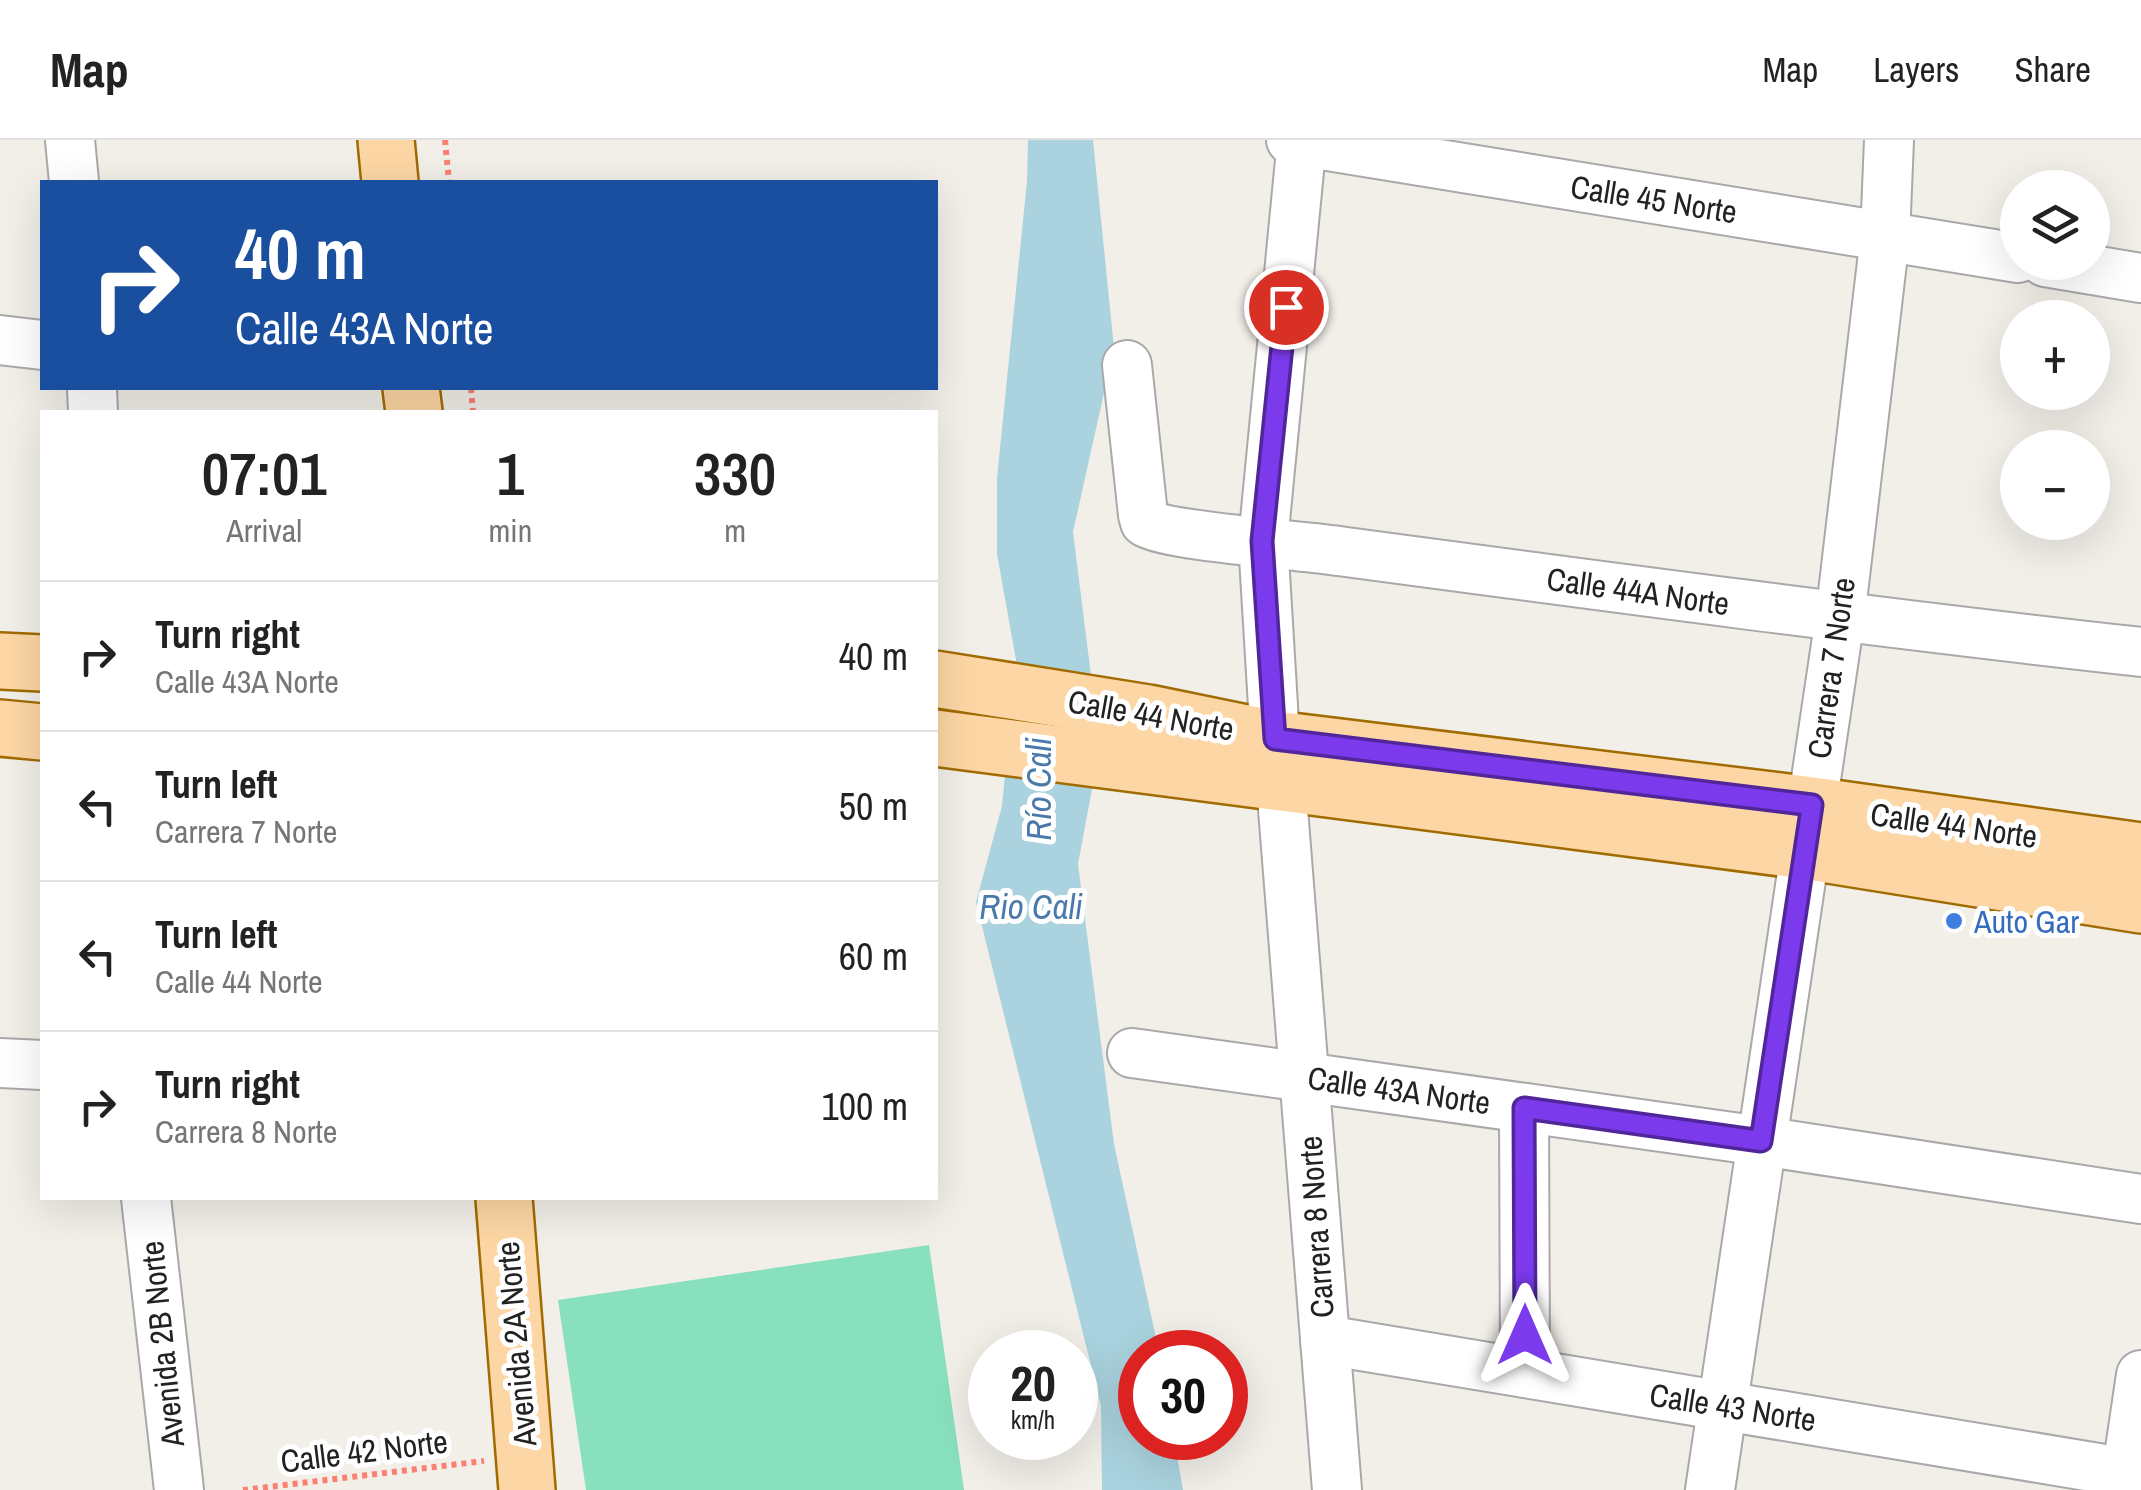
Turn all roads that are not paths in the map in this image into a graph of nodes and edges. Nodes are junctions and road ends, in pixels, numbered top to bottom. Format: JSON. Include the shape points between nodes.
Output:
{"nodes":[{"id":1,"x":70,"y":140,"type":"edge"},
{"id":2,"x":386,"y":140,"type":"edge"},
{"id":3,"x":414,"y":140,"type":"edge"},
{"id":4,"x":1889,"y":140,"type":"edge"},
{"id":5,"x":1298,"y":141,"type":"edge"},
{"id":6,"x":74,"y":180,"type":"edge"},
{"id":7,"x":390,"y":180,"type":"edge"},
{"id":8,"x":418,"y":180,"type":"edge"},
{"id":9,"x":1885,"y":237,"type":"junction"},
{"id":10,"x":2000,"y":255,"type":"edge"},
{"id":11,"x":2110,"y":273,"type":"edge"},
{"id":12,"x":2141,"y":278,"type":"edge"},
{"id":13,"x":0,"y":340,"type":"edge"},
{"id":14,"x":40,"y":345,"type":"edge"},
{"id":15,"x":1127,"y":365,"type":"dead end"},
{"id":16,"x":1262,"y":541,"type":"junction"},
{"id":17,"x":1840,"y":618,"type":"junction"},
{"id":18,"x":2141,"y":652,"type":"edge"},
{"id":19,"x":0,"y":661,"type":"edge"},
{"id":20,"x":40,"y":663,"type":"edge"},
{"id":21,"x":954,"y":682,"type":"edge"},
{"id":22,"x":0,"y":728,"type":"edge"},
{"id":23,"x":40,"y":732,"type":"edge"},
{"id":24,"x":1148,"y":738,"type":"junction"},
{"id":25,"x":950,"y":739,"type":"edge"},
{"id":26,"x":1278,"y":761,"type":"junction"},
{"id":27,"x":1808,"y":828,"type":"junction"},
{"id":28,"x":2141,"y":851,"type":"edge"},
{"id":29,"x":2141,"y":905,"type":"edge"},
{"id":30,"x":1132,"y":1052,"type":"dead end"},
{"id":31,"x":0,"y":1064,"type":"edge"},
{"id":32,"x":40,"y":1065,"type":"edge"},
{"id":33,"x":1304,"y":1076,"type":"junction"},
{"id":34,"x":1524,"y":1108,"type":"junction"},
{"id":35,"x":1761,"y":1141,"type":"junction"},
{"id":36,"x":2141,"y":1199,"type":"edge"},
{"id":37,"x":146,"y":1200,"type":"edge"},
{"id":38,"x":470,"y":1200,"type":"edge"},
{"id":39,"x":504,"y":1200,"type":"edge"},
{"id":40,"x":1325,"y":1340,"type":"junction"},
{"id":41,"x":1525,"y":1372,"type":"junction"},
{"id":42,"x":2141,"y":1375,"type":"edge"},
{"id":43,"x":1722,"y":1404,"type":"junction"},
{"id":44,"x":2130,"y":1479,"type":"edge"},
{"id":45,"x":503,"y":1480,"type":"edge"},
{"id":46,"x":179,"y":1490,"type":"edge"},
{"id":47,"x":1337,"y":1490,"type":"edge"},
{"id":48,"x":1710,"y":1490,"type":"edge"}],
"edges":[{"from":1,"to":6,"type":"street"},
{"from":2,"to":7,"type":"main road"},
{"from":3,"to":8,"type":"main road"},
{"from":4,"to":9,"type":"street","name":"Carrera 7 Norte"},
{"from":5,"to":9,"type":"street","name":"Calle 45 Norte"},
{"from":5,"to":16,"type":"street","name":"Carrera 8 Norte"},
{"from":9,"to":10,"type":"street","name":"Calle 45 Norte"},
{"from":9,"to":17,"type":"street","name":"Carrera 7 Norte"},
{"from":11,"to":12,"type":"street"},
{"from":13,"to":14,"type":"street"},
{"from":15,"to":16,"type":"street","name":"Calle 44A Norte","via":[[1145,522],[1161,530]]},
{"from":16,"to":17,"type":"street","name":"Calle 44A Norte"},
{"from":16,"to":26,"type":"street","name":"Carrera 8 Norte"},
{"from":17,"to":18,"type":"street","name":"Calle 44A Norte"},
{"from":17,"to":27,"type":"street","name":"Carrera 7 Norte"},
{"from":19,"to":20,"type":"main road"},
{"from":21,"to":24,"type":"main road","name":"Calle 44 Norte"},
{"from":22,"to":23,"type":"main road"},
{"from":24,"to":25,"type":"main road","name":"Calle 44 Norte"},
{"from":24,"to":26,"type":"main road","name":"Calle 44 Norte"},
{"from":26,"to":27,"type":"main road","name":"Calle 44 Norte"},
{"from":26,"to":33,"type":"street","name":"Carrera 8 Norte"},
{"from":27,"to":28,"type":"main road","name":"Calle 44 Norte"},
{"from":27,"to":29,"type":"main road","name":"Calle 44 Norte"},
{"from":27,"to":35,"type":"street","name":"Carrera 7 Norte"},
{"from":30,"to":33,"type":"street","name":"Calle 43A Norte"},
{"from":31,"to":32,"type":"street"},
{"from":33,"to":34,"type":"street","name":"Calle 43A Norte"},
{"from":33,"to":40,"type":"street","name":"Carrera 8 Norte"},
{"from":34,"to":35,"type":"street","name":"Calle 43A Norte"},
{"from":34,"to":41,"type":"street"},
{"from":35,"to":36,"type":"street","name":"Calle 43A Norte"},
{"from":35,"to":43,"type":"street","name":"Carrera 7 Norte"},
{"from":37,"to":46,"type":"street","name":"Avenida 2B Norte"},
{"from":38,"to":45,"type":"main road","name":"Avenida 2A Norte"},
{"from":39,"to":45,"type":"main road","name":"Avenida 2A Norte"},
{"from":40,"to":41,"type":"street","name":"Calle 43 Norte"},
{"from":40,"to":47,"type":"street","name":"Carrera 8 Norte"},
{"from":41,"to":43,"type":"street","name":"Calle 43 Norte"},
{"from":42,"to":44,"type":"street"},
{"from":43,"to":44,"type":"street","name":"Calle 43 Norte"},
{"from":43,"to":48,"type":"street","name":"Carrera 7 Norte"}]}
